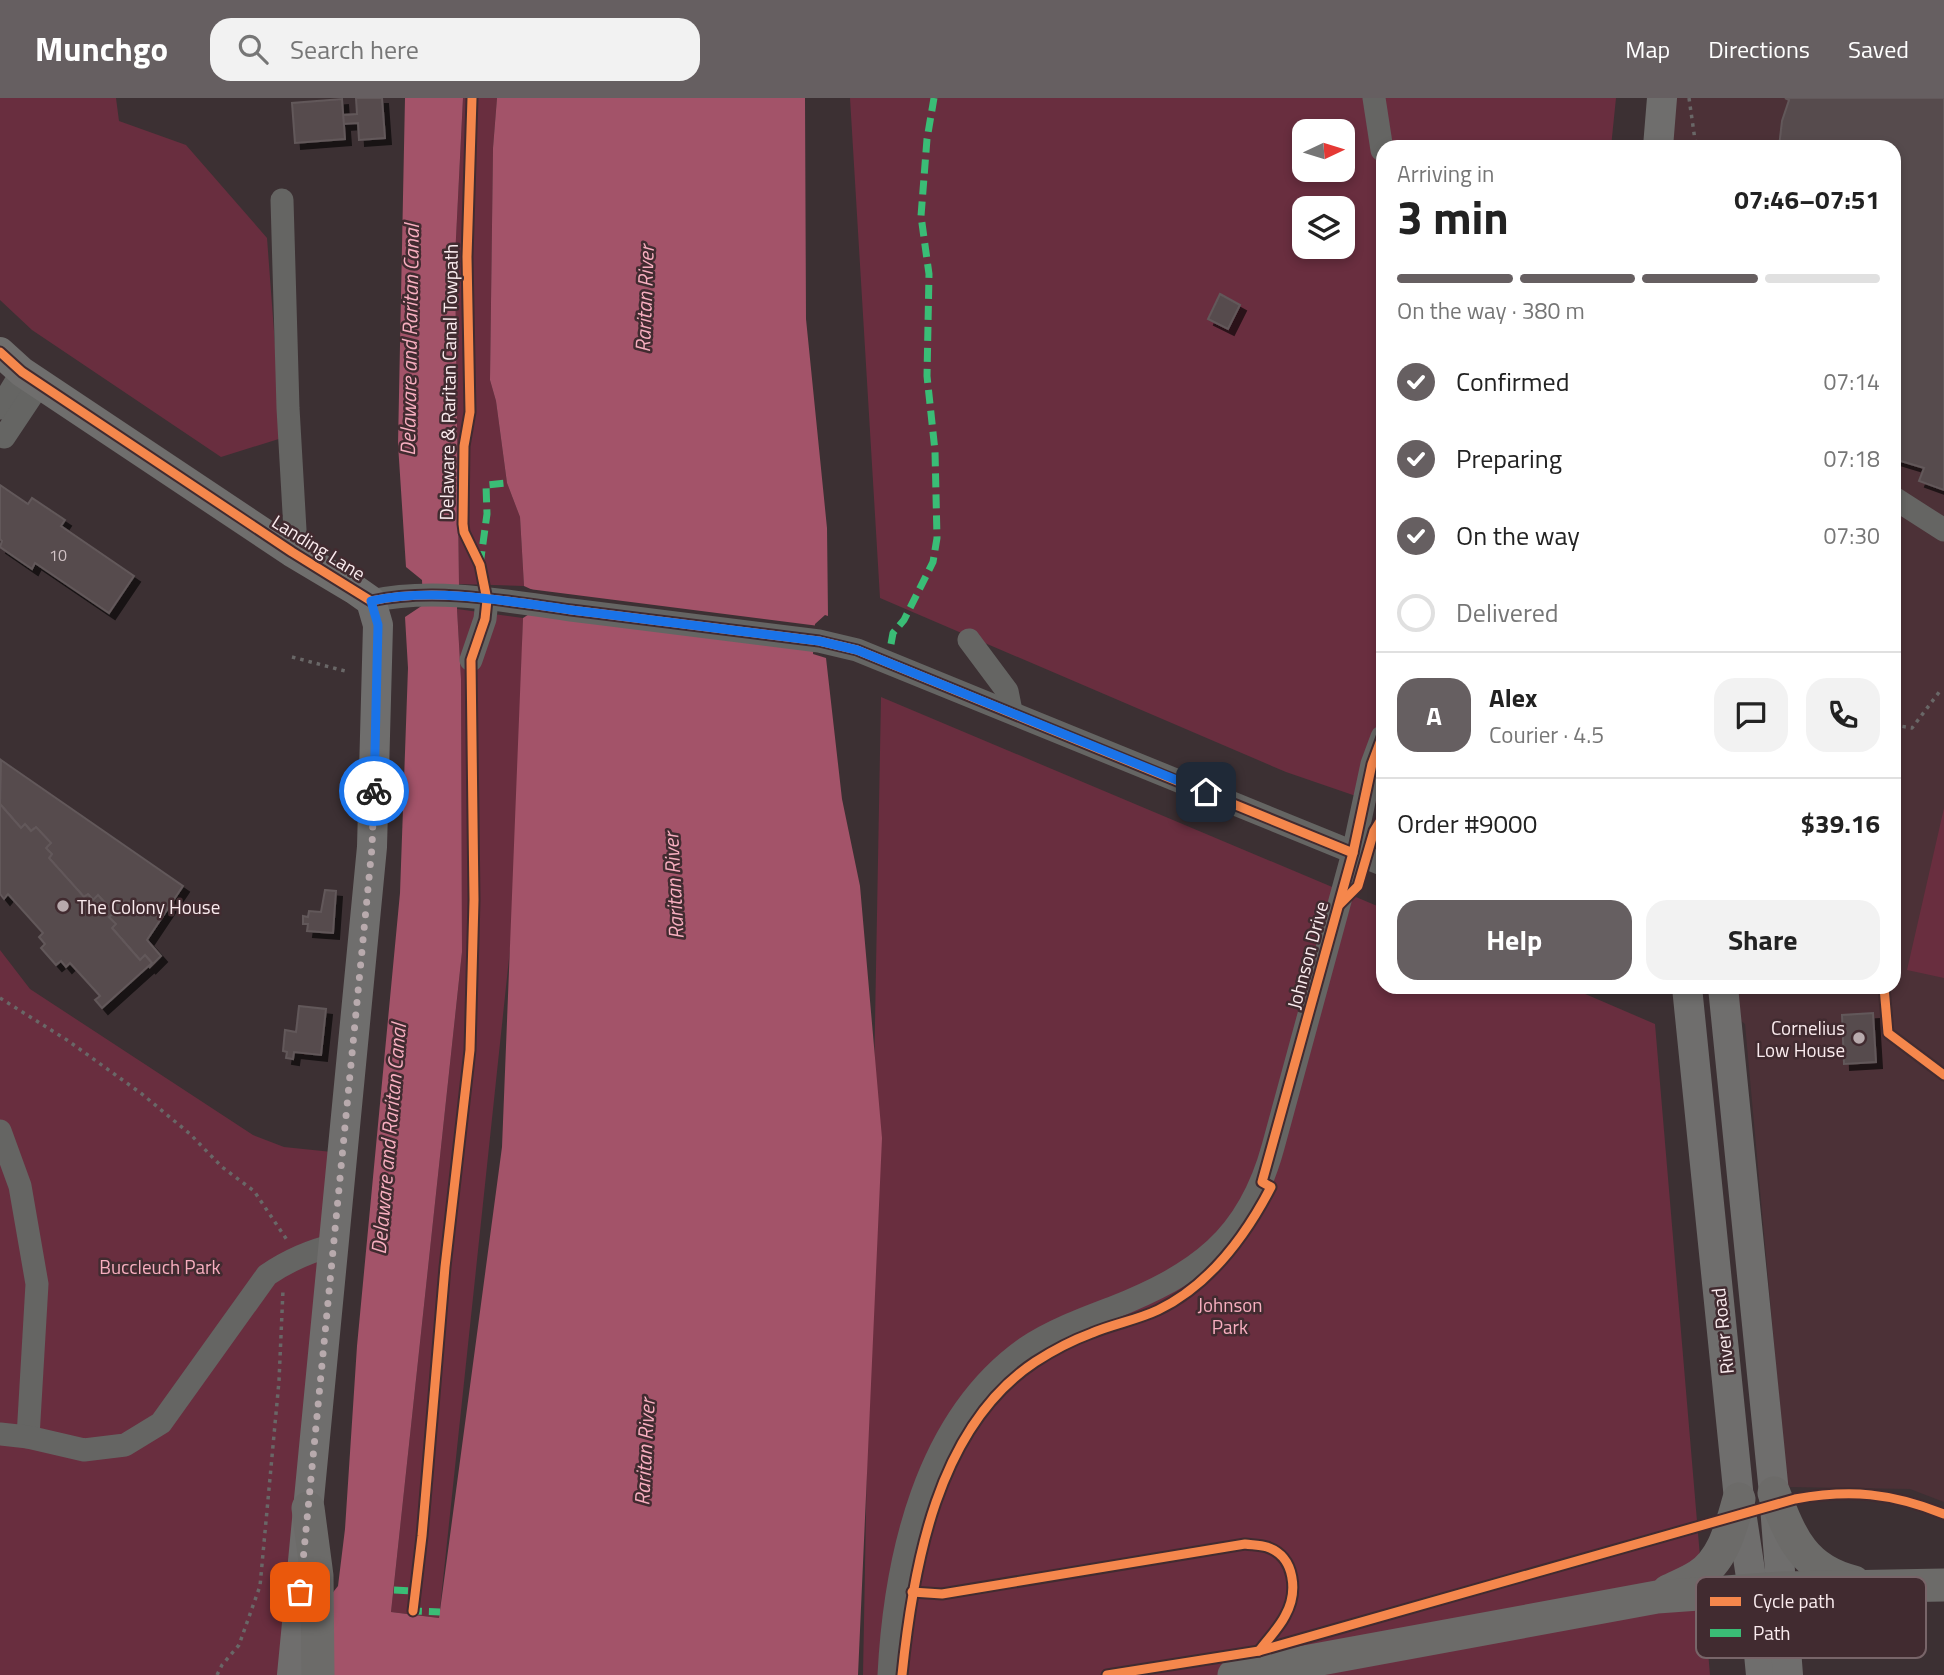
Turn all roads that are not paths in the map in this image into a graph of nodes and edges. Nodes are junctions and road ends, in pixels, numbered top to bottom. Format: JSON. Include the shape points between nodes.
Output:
{"nodes":[{"id":1,"x":1374,"y":98,"type":"edge"},
{"id":2,"x":1662,"y":98,"type":"edge"},
{"id":3,"x":1380,"y":139,"type":"edge"},
{"id":4,"x":1659,"y":140,"type":"edge"},
{"id":5,"x":282,"y":200,"type":"dead end"},
{"id":6,"x":0,"y":352,"type":"edge"},
{"id":7,"x":31,"y":378,"type":"junction"},
{"id":8,"x":0,"y":408,"type":"edge"},
{"id":9,"x":4,"y":438,"type":"dead end"},
{"id":10,"x":1901,"y":502,"type":"edge"},
{"id":11,"x":1944,"y":530,"type":"edge"},
{"id":12,"x":292,"y":552,"type":"junction"},
{"id":13,"x":484,"y":600,"type":"junction"},
{"id":14,"x":371,"y":601,"type":"junction"},
{"id":15,"x":969,"y":640,"type":"dead end"},
{"id":16,"x":471,"y":660,"type":"dead end"},
{"id":17,"x":1011,"y":711,"type":"junction"},
{"id":18,"x":1376,"y":753,"type":"edge"},
{"id":19,"x":1353,"y":853,"type":"junction"},
{"id":20,"x":1376,"y":862,"type":"edge"},
{"id":21,"x":1688,"y":994,"type":"edge"},
{"id":22,"x":1724,"y":994,"type":"edge"},
{"id":23,"x":0,"y":1131,"type":"edge"},
{"id":24,"x":335,"y":1245,"type":"junction"},
{"id":25,"x":0,"y":1434,"type":"edge"},
{"id":26,"x":28,"y":1437,"type":"junction"},
{"id":27,"x":1774,"y":1493,"type":"junction"},
{"id":28,"x":1739,"y":1499,"type":"junction"},
{"id":29,"x":308,"y":1508,"type":"junction"},
{"id":30,"x":1698,"y":1577,"type":"edge"},
{"id":31,"x":1764,"y":1577,"type":"edge"},
{"id":32,"x":1769,"y":1577,"type":"edge"},
{"id":33,"x":1834,"y":1577,"type":"edge"},
{"id":34,"x":1696,"y":1578,"type":"edge"},
{"id":35,"x":1926,"y":1585,"type":"edge"},
{"id":36,"x":1944,"y":1585,"type":"edge"},
{"id":37,"x":1696,"y":1594,"type":"edge"},
{"id":38,"x":1657,"y":1597,"type":"junction"},
{"id":39,"x":292,"y":1675,"type":"edge"},
{"id":40,"x":318,"y":1675,"type":"edge"},
{"id":41,"x":890,"y":1675,"type":"edge"},
{"id":42,"x":1235,"y":1675,"type":"edge"}],
"edges":[{"from":1,"to":3,"type":"street"},
{"from":2,"to":4,"type":"main road"},
{"from":5,"to":12,"type":"street","via":[[295,530]]},
{"from":6,"to":7,"type":"main road","name":"Landing Lane"},
{"from":7,"to":8,"type":"street"},
{"from":7,"to":9,"type":"street"},
{"from":7,"to":12,"type":"main road","name":"Landing Lane"},
{"from":10,"to":11,"type":"street"},
{"from":12,"to":14,"type":"main road","name":"Landing Lane"},
{"from":13,"to":14,"type":"street","name":"Landing Lane","via":[[421,594]]},
{"from":13,"to":16,"type":"street","via":[[485,619]]},
{"from":13,"to":17,"type":"street","name":"Landing Lane","via":[[819,641],[887,660]]},
{"from":14,"to":24,"type":"main road","via":[[378,625],[372,847]]},
{"from":15,"to":17,"type":"street","via":[[1007,691]]},
{"from":17,"to":19,"type":"street","name":"Landing Lane"},
{"from":18,"to":19,"type":"street","name":"Johnson Drive"},
{"from":19,"to":20,"type":"street","name":"Landing Lane"},
{"from":19,"to":41,"type":"street","name":"Johnson Drive","via":[[1266,1172],[1253,1200],[1233,1231],[1198,1265],[1157,1289],[1029,1346],[990,1377],[973,1398],[937,1461],[904,1554]]},
{"from":21,"to":28,"type":"main road","name":"River Road"},
{"from":22,"to":27,"type":"main road","name":"River Road"},
{"from":23,"to":26,"type":"street","via":[[20,1186],[37,1284]]},
{"from":24,"to":26,"type":"street","via":[[308,1252],[267,1275],[161,1423],[125,1445],[84,1450]]},
{"from":24,"to":29,"type":"main road"},
{"from":25,"to":26,"type":"street"},
{"from":27,"to":32,"type":"main road","name":"River Road"},
{"from":27,"to":33,"type":"highway","via":[[1803,1555]]},
{"from":28,"to":30,"type":"highway","via":[[1716,1559]]},
{"from":28,"to":31,"type":"main road","name":"River Road"},
{"from":29,"to":39,"type":"main road"},
{"from":29,"to":40,"type":"highway","via":[[317,1576]]},
{"from":34,"to":38,"type":"highway"},
{"from":35,"to":36,"type":"highway"},
{"from":37,"to":38,"type":"highway"},
{"from":38,"to":42,"type":"highway"}]}
